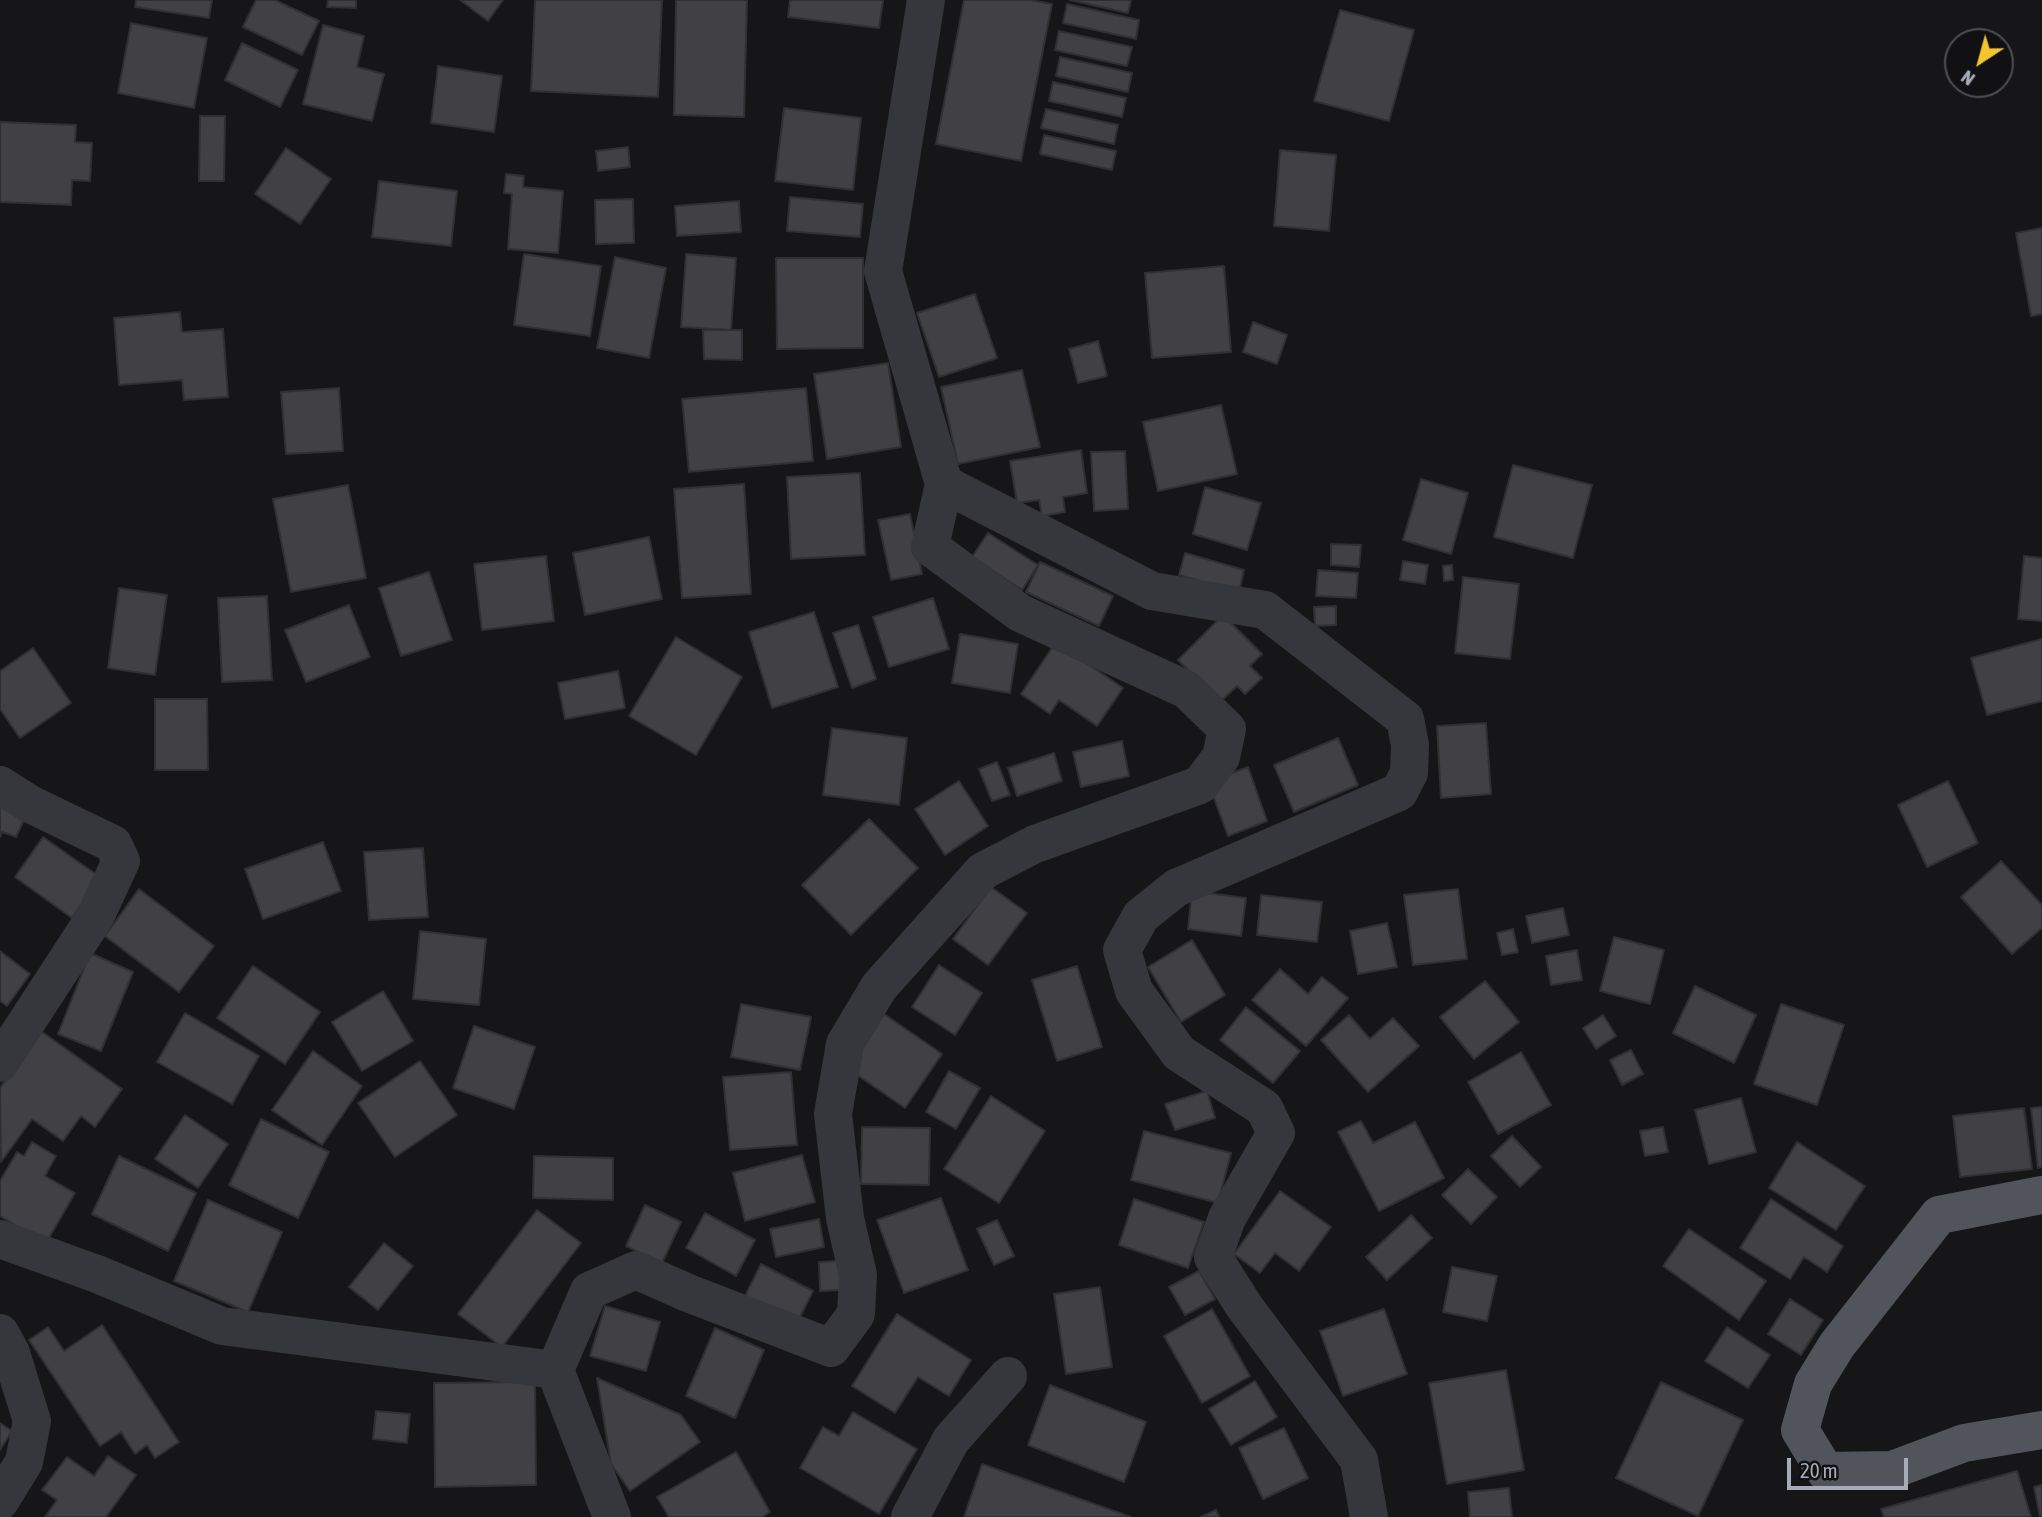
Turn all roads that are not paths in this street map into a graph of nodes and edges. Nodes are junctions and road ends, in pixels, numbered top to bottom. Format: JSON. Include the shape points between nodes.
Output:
{"nodes":[{"id":1,"x":926,"y":0,"type":"edge"},
{"id":2,"x":944,"y":484,"type":"junction"},
{"id":3,"x":0,"y":785,"type":"edge"},
{"id":4,"x":0,"y":1062,"type":"edge"},
{"id":5,"x":2042,"y":1195,"type":"edge"},
{"id":6,"x":0,"y":1239,"type":"edge"},
{"id":7,"x":0,"y":1333,"type":"edge"},
{"id":8,"x":555,"y":1370,"type":"junction"},
{"id":9,"x":1008,"y":1376,"type":"dead end"},
{"id":10,"x":2042,"y":1430,"type":"edge"},
{"id":11,"x":0,"y":1501,"type":"edge"},
{"id":12,"x":612,"y":1517,"type":"edge"},
{"id":13,"x":910,"y":1517,"type":"edge"},
{"id":14,"x":1369,"y":1517,"type":"edge"}],
"edges":[{"from":1,"to":2,"type":"street","via":[[883,271]]},
{"from":2,"to":8,"type":"street","via":[[930,547],[1020,613],[1187,690],[1227,729],[1221,757],[1200,785],[1035,844],[983,871],[879,987],[845,1044],[833,1114],[845,1218],[858,1275],[856,1314],[831,1348],[636,1270],[589,1292]]},
{"from":2,"to":14,"type":"street","via":[[1152,591],[1265,610],[1405,719],[1409,773],[1399,792],[1177,888],[1141,916],[1122,950],[1134,991],[1179,1053],[1264,1108],[1276,1133],[1227,1218],[1213,1257],[1359,1460]]},
{"from":3,"to":4,"type":"street","via":[[113,844],[121,861],[94,917]]},
{"from":5,"to":10,"type":"main road","via":[[1939,1215],[1837,1345],[1814,1384],[1800,1430],[1825,1471],[1892,1470],[1965,1443]]},
{"from":6,"to":8,"type":"street","via":[[97,1273],[222,1326]]},
{"from":7,"to":11,"type":"street","via":[[11,1353],[32,1421],[24,1462]]},
{"from":8,"to":12,"type":"street"},
{"from":9,"to":13,"type":"street","via":[[951,1440]]}]}
